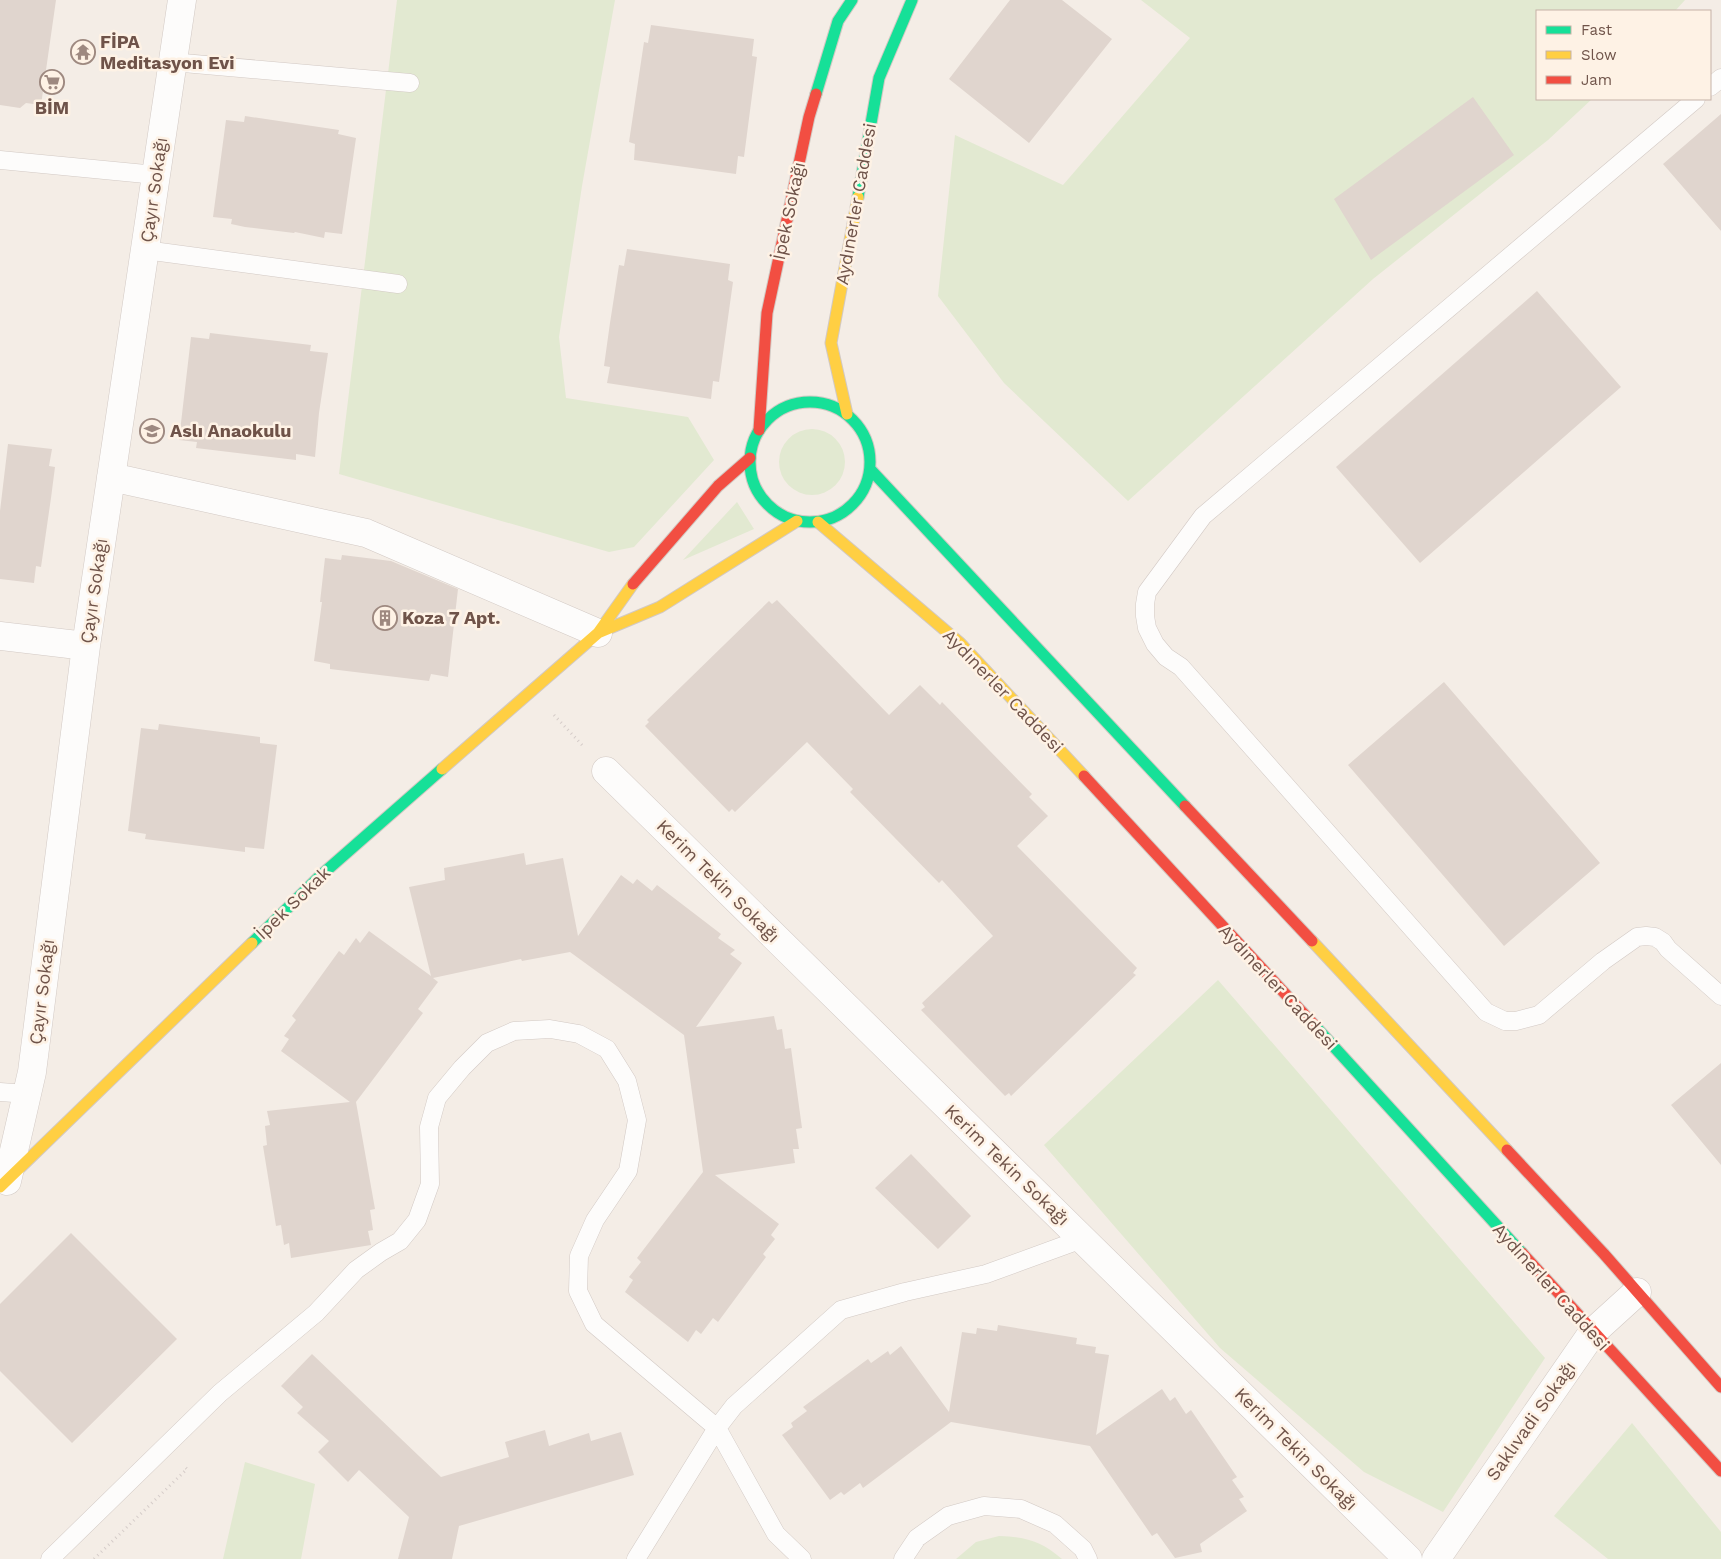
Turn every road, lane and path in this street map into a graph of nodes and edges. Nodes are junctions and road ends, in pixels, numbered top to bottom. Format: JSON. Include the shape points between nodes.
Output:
{"nodes":[{"id":1,"x":182,"y":0,"type":"edge"},
{"id":2,"x":852,"y":0,"type":"edge"},
{"id":3,"x":912,"y":0,"type":"edge"},
{"id":4,"x":172,"y":62,"type":"junction"},
{"id":5,"x":1721,"y":78,"type":"edge"},
{"id":6,"x":410,"y":82,"type":"dead end"},
{"id":7,"x":1711,"y":86,"type":"edge"},
{"id":8,"x":1695,"y":100,"type":"edge"},
{"id":9,"x":0,"y":160,"type":"edge"},
{"id":10,"x":156,"y":175,"type":"junction"},
{"id":11,"x":145,"y":250,"type":"junction"},
{"id":12,"x":398,"y":284,"type":"dead end"},
{"id":13,"x":847,"y":414,"type":"junction"},
{"id":14,"x":759,"y":430,"type":"junction"},
{"id":15,"x":750,"y":458,"type":"junction"},
{"id":16,"x":870,"y":469,"type":"junction"},
{"id":17,"x":111,"y":477,"type":"junction"},
{"id":18,"x":797,"y":520,"type":"junction"},
{"id":19,"x":818,"y":522,"type":"junction"},
{"id":20,"x":598,"y":633,"type":"junction"},
{"id":21,"x":0,"y":636,"type":"edge"},
{"id":22,"x":86,"y":646,"type":"junction"},
{"id":23,"x":532,"y":691,"type":"junction"},
{"id":24,"x":606,"y":771,"type":"joint"},
{"id":25,"x":1721,"y":996,"type":"edge"},
{"id":26,"x":0,"y":1092,"type":"edge"},
{"id":27,"x":27,"y":1094,"type":"junction"},
{"id":28,"x":3,"y":1184,"type":"edge"},
{"id":29,"x":1082,"y":1238,"type":"junction"},
{"id":30,"x":1637,"y":1292,"type":"junction"},
{"id":31,"x":1592,"y":1332,"type":"junction"},
{"id":32,"x":1721,"y":1387,"type":"edge"},
{"id":33,"x":717,"y":1428,"type":"junction"},
{"id":34,"x":1721,"y":1471,"type":"edge"},
{"id":35,"x":50,"y":1559,"type":"edge"},
{"id":36,"x":636,"y":1559,"type":"edge"},
{"id":37,"x":802,"y":1559,"type":"edge"},
{"id":38,"x":903,"y":1559,"type":"edge"},
{"id":39,"x":1088,"y":1559,"type":"edge"},
{"id":40,"x":1408,"y":1559,"type":"edge"},
{"id":41,"x":1436,"y":1559,"type":"edge"}],
"edges":[{"from":1,"to":4,"type":"street","name":"Çayır Sokağı"},
{"from":2,"to":14,"type":"main road","name":"İpek Sokağı","via":[[838,21],[809,117],[767,314]]},
{"from":3,"to":13,"type":"main road","name":"Aydınerler Caddesi","via":[[879,78],[831,343]]},
{"from":4,"to":6,"type":"lane"},
{"from":4,"to":10,"type":"street","name":"Çayır Sokağı"},
{"from":5,"to":7,"type":"lane"},
{"from":8,"to":25,"type":"lane","via":[[1203,516],[1147,592],[1145,616],[1154,644],[1182,667],[1486,1012],[1505,1021],[1538,1015],[1603,961],[1637,937],[1646,936],[1663,942]]},
{"from":9,"to":10,"type":"lane"},
{"from":10,"to":11,"type":"street","name":"Çayır Sokağı"},
{"from":11,"to":12,"type":"lane"},
{"from":11,"to":17,"type":"street","name":"Çayır Sokağı"},
{"from":13,"to":14,"type":"main road","via":[[829,404],[808,401],[792,404],[773,414]]},
{"from":13,"to":16,"type":"main road","via":[[862,430],[869,448]]},
{"from":14,"to":15,"type":"main road"},
{"from":15,"to":18,"type":"main road","via":[[752,480],[762,498],[778,513]]},
{"from":15,"to":20,"type":"main road","via":[[718,486],[634,583]]},
{"from":16,"to":19,"type":"main road","via":[[862,493],[848,509]]},
{"from":16,"to":30,"type":"main road"},
{"from":17,"to":20,"type":"street","via":[[366,533]]},
{"from":17,"to":22,"type":"street","name":"Çayır Sokağı"},
{"from":18,"to":19,"type":"main road"},
{"from":18,"to":20,"type":"main road","via":[[660,607]]},
{"from":19,"to":31,"type":"main road","name":"Aydınerler Caddesi","via":[[960,643],[1304,1014]]},
{"from":20,"to":23,"type":"main road","name":"İpek Sokak"},
{"from":21,"to":22,"type":"street"},
{"from":22,"to":27,"type":"street","name":"Çayır Sokağı"},
{"from":23,"to":24,"type":"path"},
{"from":23,"to":28,"type":"main road","name":"İpek Sokak","via":[[319,877]]},
{"from":24,"to":29,"type":"street","name":"Kerim Tekin Sokağı"},
{"from":26,"to":27,"type":"lane"},
{"from":27,"to":28,"type":"street","name":"Çayır Sokağı"},
{"from":29,"to":33,"type":"lane","via":[[986,1274],[841,1310],[734,1406]]},
{"from":29,"to":40,"type":"street","name":"Kerim Tekin Sokağı"},
{"from":30,"to":31,"type":"street","name":"Saklıvadi Sokağı"},
{"from":30,"to":32,"type":"main road"},
{"from":31,"to":34,"type":"main road","name":"Aydınerler Caddesi"},
{"from":31,"to":41,"type":"street","name":"Saklıvadi Sokağı"},
{"from":33,"to":35,"type":"lane","via":[[594,1324],[578,1291],[578,1256],[595,1220],[628,1171],[637,1120],[627,1081],[607,1048],[579,1034],[550,1029],[514,1031],[487,1043],[437,1098],[430,1127],[430,1184],[417,1220],[400,1241],[356,1270],[316,1313],[220,1393]]},
{"from":33,"to":36,"type":"lane"},
{"from":33,"to":37,"type":"lane","via":[[776,1534]]},
{"from":38,"to":39,"type":"lane","via":[[917,1538],[948,1516],[984,1506],[1021,1509],[1055,1524],[1083,1549]]}]}
